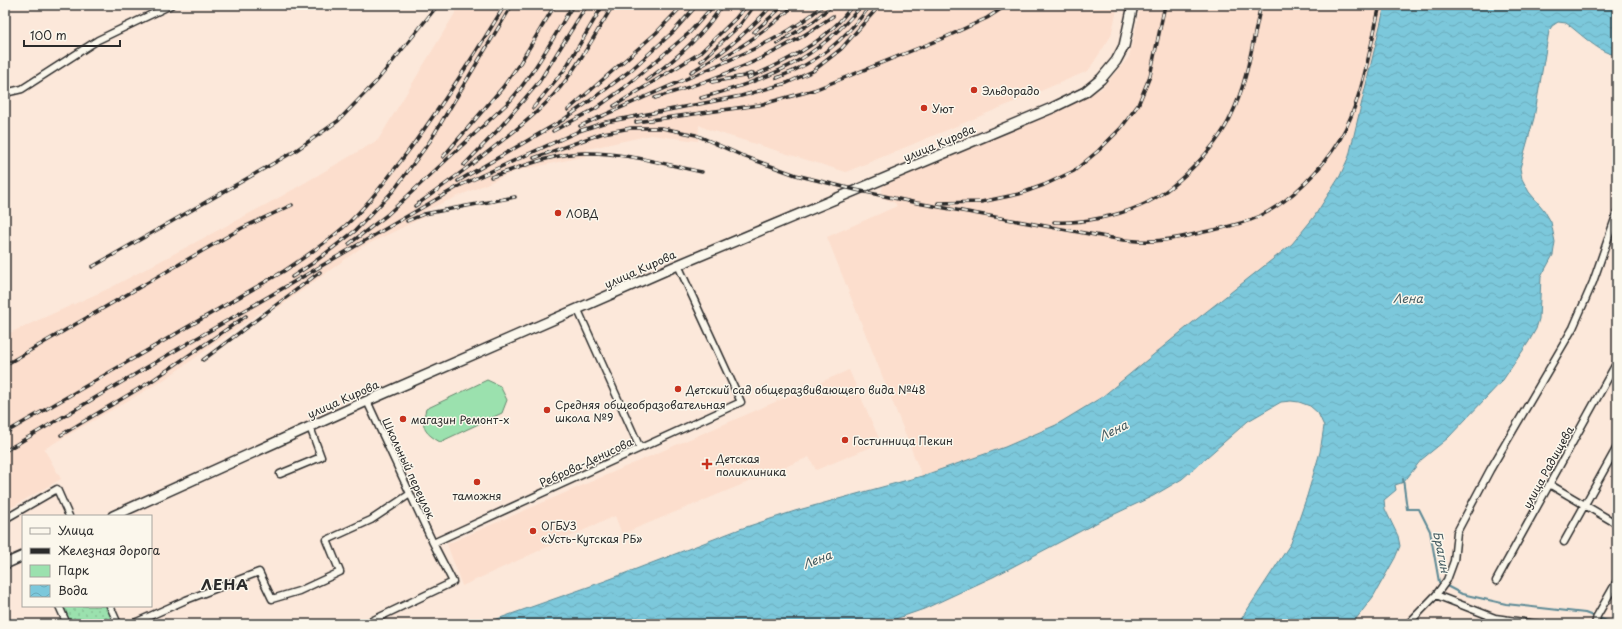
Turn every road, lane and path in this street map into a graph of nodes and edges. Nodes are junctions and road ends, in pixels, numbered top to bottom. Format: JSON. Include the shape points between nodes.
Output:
{"nodes":[{"id":1,"x":171,"y":5,"type":"edge"},
{"id":2,"x":1133,"y":5,"type":"edge"},
{"id":3,"x":5,"y":93,"type":"edge"},
{"id":4,"x":1617,"y":213,"type":"edge"},
{"id":5,"x":678,"y":265,"type":"junction"},
{"id":6,"x":578,"y":310,"type":"junction"},
{"id":7,"x":1617,"y":364,"type":"edge"},
{"id":8,"x":367,"y":401,"type":"junction"},
{"id":9,"x":310,"y":427,"type":"junction"},
{"id":10,"x":1617,"y":447,"type":"edge"},
{"id":11,"x":640,"y":448,"type":"junction"},
{"id":12,"x":280,"y":474,"type":"dead end"},
{"id":13,"x":1549,"y":484,"type":"junction"},
{"id":14,"x":410,"y":494,"type":"junction"},
{"id":15,"x":1584,"y":505,"type":"junction"},
{"id":16,"x":69,"y":515,"type":"edge"},
{"id":17,"x":115,"y":515,"type":"edge"},
{"id":18,"x":5,"y":519,"type":"edge"},
{"id":19,"x":1617,"y":524,"type":"edge"},
{"id":20,"x":1564,"y":542,"type":"dead end"},
{"id":21,"x":433,"y":543,"type":"junction"},
{"id":22,"x":22,"y":556,"type":"edge"},
{"id":23,"x":5,"y":563,"type":"edge"},
{"id":24,"x":1496,"y":581,"type":"dead end"},
{"id":25,"x":1617,"y":581,"type":"edge"},
{"id":26,"x":1437,"y":593,"type":"junction"},
{"id":27,"x":60,"y":607,"type":"edge"},
{"id":28,"x":110,"y":607,"type":"edge"},
{"id":29,"x":1495,"y":618,"type":"junction"},
{"id":30,"x":68,"y":624,"type":"edge"},
{"id":31,"x":118,"y":624,"type":"edge"},
{"id":32,"x":132,"y":624,"type":"edge"},
{"id":33,"x":365,"y":624,"type":"edge"},
{"id":34,"x":1408,"y":624,"type":"edge"},
{"id":35,"x":1481,"y":624,"type":"edge"},
{"id":36,"x":1537,"y":624,"type":"edge"},
{"id":37,"x":1595,"y":624,"type":"edge"}],
"edges":[{"from":1,"to":3,"type":"street","via":[[98,40],[22,89]]},
{"from":2,"to":5,"type":"main road","name":"улица Кирова","via":[[1124,46],[1116,62],[1085,92]]},
{"from":4,"to":26,"type":"street","via":[[1574,328],[1490,470],[1457,532],[1454,561]]},
{"from":5,"to":6,"type":"main road","name":"улица Кирова"},
{"from":5,"to":11,"type":"street","name":"Реброва-Денисова","via":[[741,402]]},
{"from":6,"to":8,"type":"main road","name":"улица Кирова"},
{"from":6,"to":11,"type":"street"},
{"from":7,"to":13,"type":"street","name":"улица Радищева"},
{"from":8,"to":9,"type":"main road","name":"улица Кирова"},
{"from":8,"to":14,"type":"street","name":"Школьный переулок"},
{"from":9,"to":12,"type":"street","via":[[321,457]]},
{"from":9,"to":17,"type":"main road","name":"улица Кирова"},
{"from":10,"to":15,"type":"street"},
{"from":11,"to":21,"type":"street","name":"Реброва-Денисова"},
{"from":13,"to":15,"type":"street"},
{"from":13,"to":24,"type":"street","name":"улица Радищева"},
{"from":14,"to":21,"type":"street","name":"Школьный переулок"},
{"from":14,"to":32,"type":"street","via":[[370,520],[327,540],[340,572],[319,582],[272,599],[259,572]]},
{"from":15,"to":19,"type":"street"},
{"from":15,"to":20,"type":"street"},
{"from":16,"to":18,"type":"street","via":[[57,490]]},
{"from":21,"to":33,"type":"street","via":[[453,582]]},
{"from":22,"to":23,"type":"main road"},
{"from":25,"to":37,"type":"street"},
{"from":26,"to":29,"type":"street"},
{"from":26,"to":34,"type":"street"},
{"from":27,"to":30,"type":"street"},
{"from":28,"to":31,"type":"street"},
{"from":29,"to":35,"type":"street"},
{"from":29,"to":36,"type":"street"}]}
